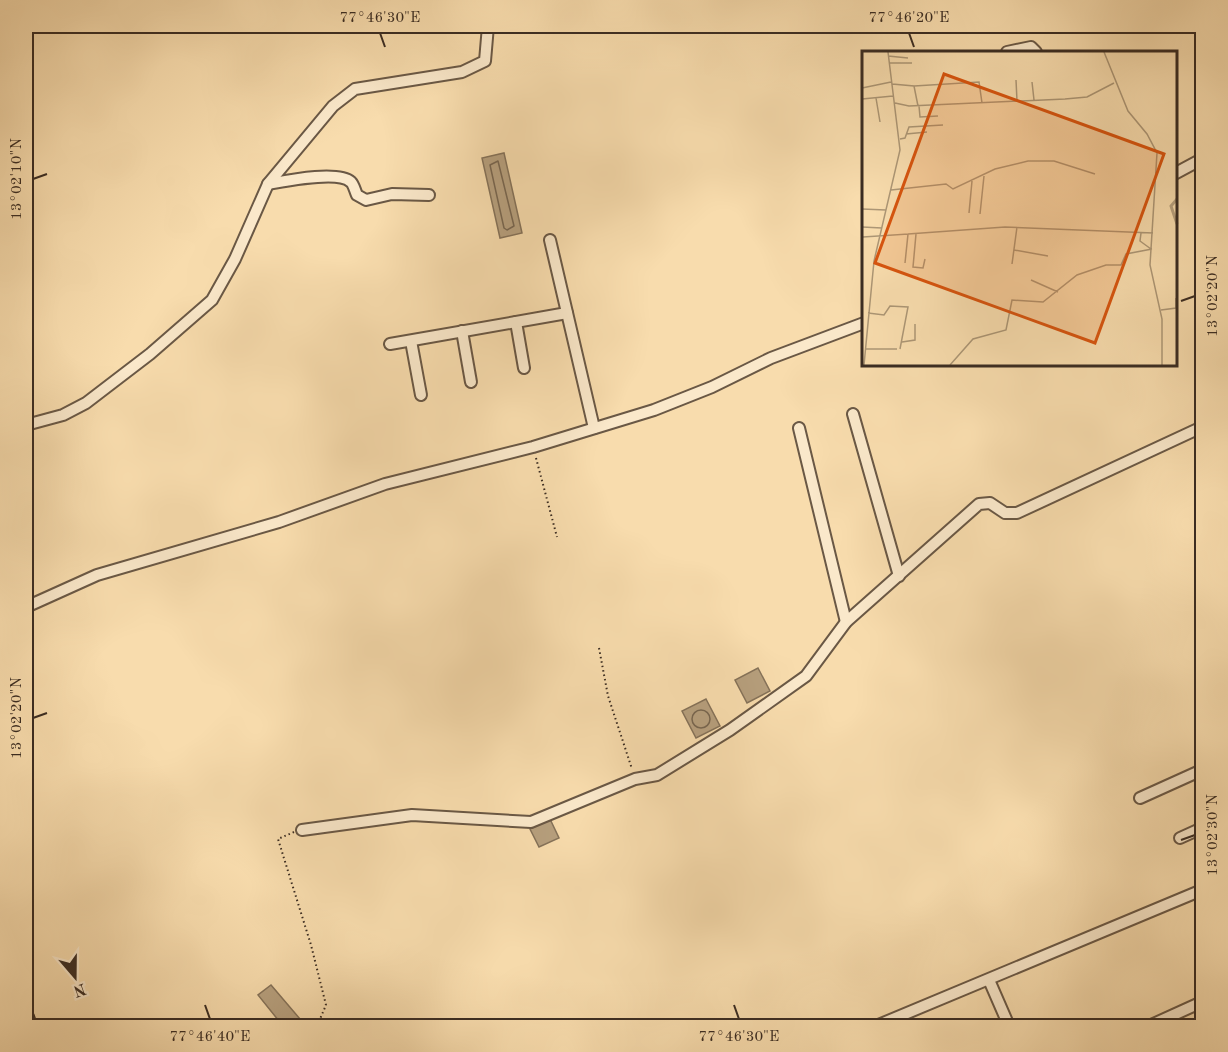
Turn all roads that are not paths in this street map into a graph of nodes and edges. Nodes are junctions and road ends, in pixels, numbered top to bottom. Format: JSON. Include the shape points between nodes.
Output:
{"nodes":[{"id":1,"x":488,"y":26,"type":"edge"},
{"id":2,"x":1012,"y":51,"type":"edge"},
{"id":3,"x":1035,"y":51,"type":"edge"},
{"id":4,"x":1203,"y":159,"type":"edge"},
{"id":5,"x":1177,"y":172,"type":"edge"},
{"id":6,"x":268,"y":184,"type":"junction"},
{"id":7,"x":429,"y":195,"type":"dead end"},
{"id":8,"x":550,"y":240,"type":"dead end"},
{"id":9,"x":567,"y":313,"type":"junction"},
{"id":10,"x":516,"y":322,"type":"junction"},
{"id":11,"x":862,"y":324,"type":"edge"},
{"id":12,"x":462,"y":332,"type":"junction"},
{"id":13,"x":411,"y":341,"type":"junction"},
{"id":14,"x":390,"y":345,"type":"dead end"},
{"id":15,"x":524,"y":368,"type":"dead end"},
{"id":16,"x":471,"y":382,"type":"dead end"},
{"id":17,"x":421,"y":395,"type":"dead end"},
{"id":18,"x":853,"y":414,"type":"dead end"},
{"id":19,"x":26,"y":425,"type":"edge"},
{"id":20,"x":1203,"y":427,"type":"edge"},
{"id":21,"x":594,"y":428,"type":"junction"},
{"id":22,"x":800,"y":428,"type":"dead end"},
{"id":23,"x":899,"y":576,"type":"junction"},
{"id":24,"x":26,"y":607,"type":"edge"},
{"id":25,"x":846,"y":622,"type":"junction"},
{"id":26,"x":1203,"y":770,"type":"edge"},
{"id":27,"x":1140,"y":798,"type":"dead end"},
{"id":28,"x":1203,"y":828,"type":"edge"},
{"id":29,"x":302,"y":830,"type":"road end"},
{"id":30,"x":1180,"y":838,"type":"dead end"},
{"id":31,"x":1203,"y":890,"type":"edge"},
{"id":32,"x":989,"y":980,"type":"junction"},
{"id":33,"x":1203,"y":1002,"type":"edge"},
{"id":34,"x":26,"y":1017,"type":"edge"},
{"id":35,"x":29,"y":1026,"type":"edge"},
{"id":36,"x":876,"y":1026,"type":"edge"},
{"id":37,"x":1010,"y":1026,"type":"edge"},
{"id":38,"x":1149,"y":1026,"type":"edge"}],
"edges":[{"from":1,"to":6,"type":"street","via":[[485,61],[462,72],[355,89],[333,106]]},
{"from":2,"to":3,"type":"street","via":[[1031,47]]},
{"from":4,"to":5,"type":"street"},
{"from":6,"to":7,"type":"street","via":[[315,177],[344,178],[366,200],[392,194]]},
{"from":6,"to":19,"type":"street","via":[[212,300],[86,403],[63,415]]},
{"from":8,"to":9,"type":"street"},
{"from":9,"to":10,"type":"street"},
{"from":9,"to":21,"type":"street"},
{"from":10,"to":12,"type":"street"},
{"from":10,"to":15,"type":"street"},
{"from":11,"to":21,"type":"street","via":[[771,358],[654,410]]},
{"from":12,"to":13,"type":"street"},
{"from":12,"to":16,"type":"street"},
{"from":13,"to":14,"type":"street"},
{"from":13,"to":17,"type":"street"},
{"from":18,"to":23,"type":"street"},
{"from":20,"to":23,"type":"street","via":[[1017,513],[1005,513],[990,502],[980,504]]},
{"from":21,"to":24,"type":"street","via":[[385,484],[279,522],[145,559],[97,575]]},
{"from":22,"to":25,"type":"street"},
{"from":23,"to":25,"type":"street"},
{"from":25,"to":29,"type":"street","via":[[806,676],[657,775],[635,778],[531,822],[412,815]]},
{"from":26,"to":27,"type":"street"},
{"from":28,"to":30,"type":"street"},
{"from":31,"to":32,"type":"street"},
{"from":32,"to":36,"type":"street"},
{"from":32,"to":37,"type":"street"},
{"from":33,"to":38,"type":"street"},
{"from":34,"to":35,"type":"street"}]}
